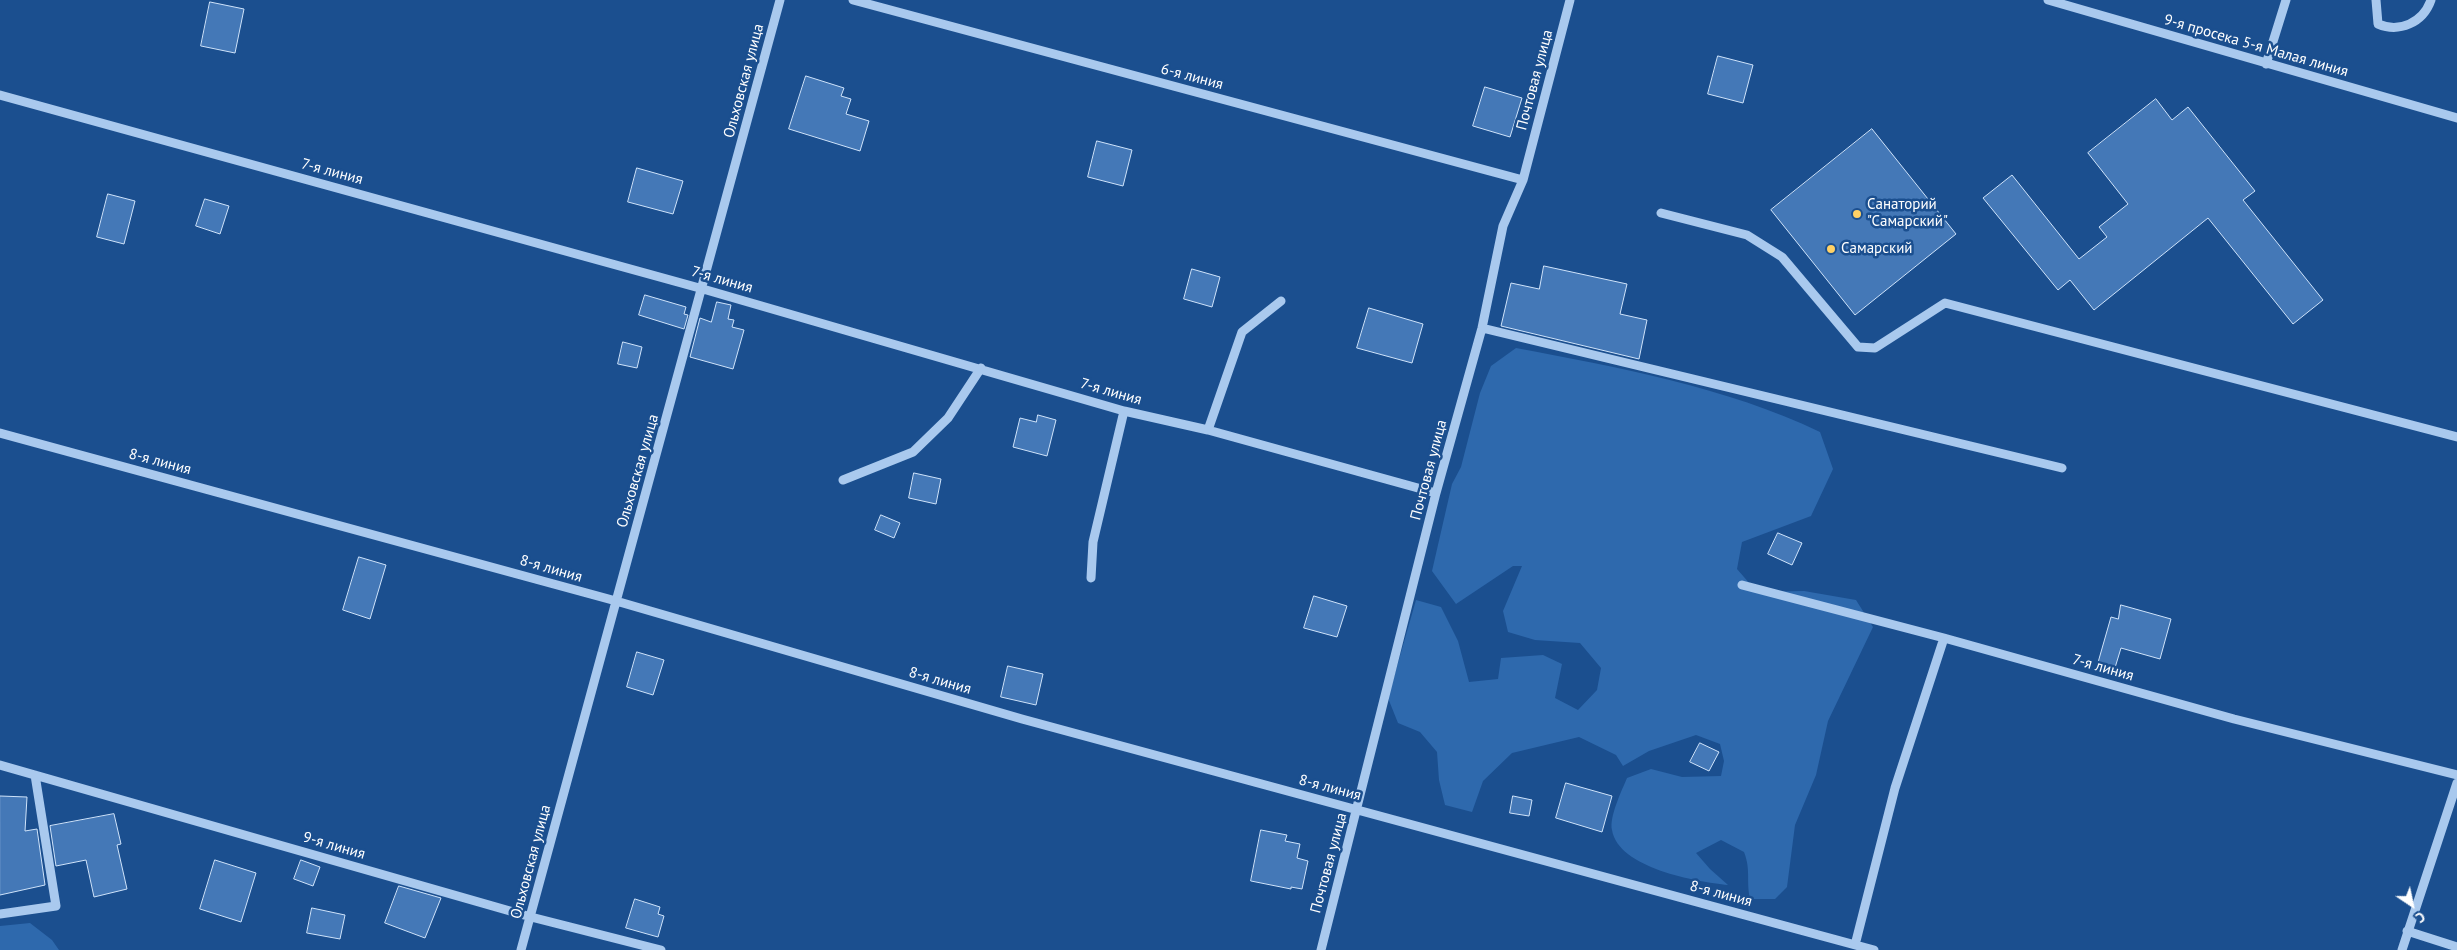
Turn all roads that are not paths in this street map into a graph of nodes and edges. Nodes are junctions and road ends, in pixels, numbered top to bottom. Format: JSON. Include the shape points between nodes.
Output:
{"nodes":[{"id":1,"x":780,"y":0,"type":"edge"},
{"id":2,"x":853,"y":0,"type":"edge"},
{"id":3,"x":1570,"y":0,"type":"edge"},
{"id":4,"x":2048,"y":0,"type":"edge"},
{"id":5,"x":2286,"y":0,"type":"edge"},
{"id":6,"x":2376,"y":0,"type":"edge"},
{"id":7,"x":2431,"y":0,"type":"edge"},
{"id":8,"x":2266,"y":64,"type":"junction"},
{"id":9,"x":0,"y":95,"type":"edge"},
{"id":10,"x":2457,"y":118,"type":"edge"},
{"id":11,"x":1523,"y":180,"type":"junction"},
{"id":12,"x":1661,"y":213,"type":"dead end"},
{"id":13,"x":703,"y":289,"type":"junction"},
{"id":14,"x":1281,"y":301,"type":"dead end"},
{"id":15,"x":1482,"y":328,"type":"junction"},
{"id":16,"x":981,"y":368,"type":"junction"},
{"id":17,"x":1124,"y":411,"type":"junction"},
{"id":18,"x":1208,"y":430,"type":"junction"},
{"id":19,"x":0,"y":433,"type":"edge"},
{"id":20,"x":2457,"y":437,"type":"edge"},
{"id":21,"x":2062,"y":468,"type":"dead end"},
{"id":22,"x":843,"y":480,"type":"dead end"},
{"id":23,"x":1436,"y":493,"type":"junction"},
{"id":24,"x":1091,"y":578,"type":"dead end"},
{"id":25,"x":1742,"y":585,"type":"dead end"},
{"id":26,"x":616,"y":601,"type":"junction"},
{"id":27,"x":1944,"y":638,"type":"junction"},
{"id":28,"x":0,"y":765,"type":"edge"},
{"id":29,"x":35,"y":774,"type":"junction"},
{"id":30,"x":2457,"y":775,"type":"edge"},
{"id":31,"x":2457,"y":783,"type":"edge"},
{"id":32,"x":1357,"y":809,"type":"junction"},
{"id":33,"x":0,"y":914,"type":"edge"},
{"id":34,"x":531,"y":918,"type":"junction"},
{"id":35,"x":2407,"y":931,"type":"junction"},
{"id":36,"x":1855,"y":945,"type":"junction"},
{"id":37,"x":2457,"y":947,"type":"edge"},
{"id":38,"x":522,"y":950,"type":"edge"},
{"id":39,"x":661,"y":950,"type":"edge"},
{"id":40,"x":1321,"y":950,"type":"edge"},
{"id":41,"x":1874,"y":950,"type":"edge"},
{"id":42,"x":2402,"y":950,"type":"edge"}],
"edges":[{"from":1,"to":13,"type":"street","name":"Ольховская улица"},
{"from":2,"to":11,"type":"street","name":"6-я линия"},
{"from":3,"to":11,"type":"street","name":"Почтовая улица"},
{"from":4,"to":8,"type":"street","name":"9-я просека 5-я Малая линия"},
{"from":5,"to":8,"type":"street"},
{"from":6,"to":7,"type":"street","via":[[2378,24],[2389,29],[2405,27],[2419,19]]},
{"from":8,"to":10,"type":"street","name":"9-я просека 5-я Малая линия"},
{"from":9,"to":13,"type":"street","name":"7-я линия"},
{"from":11,"to":15,"type":"street","name":"Почтовая улица","via":[[1503,226]]},
{"from":12,"to":20,"type":"street","via":[[1747,235],[1782,257],[1858,347],[1875,348],[1945,302]]},
{"from":13,"to":16,"type":"street","name":"7-я линия"},
{"from":13,"to":26,"type":"street","name":"Ольховская улица"},
{"from":14,"to":18,"type":"street","via":[[1242,332]]},
{"from":15,"to":21,"type":"street"},
{"from":15,"to":23,"type":"street","name":"Почтовая улица"},
{"from":16,"to":17,"type":"street","name":"7-я линия"},
{"from":16,"to":22,"type":"street","via":[[948,418],[913,452]]},
{"from":17,"to":18,"type":"street","name":"7-я линия"},
{"from":17,"to":24,"type":"street","via":[[1093,542]]},
{"from":18,"to":23,"type":"street","name":"7-я линия"},
{"from":19,"to":26,"type":"street","name":"8-я линия"},
{"from":23,"to":32,"type":"street","name":"Почтовая улица"},
{"from":25,"to":27,"type":"street","name":"7-я линия"},
{"from":26,"to":32,"type":"street","name":"8-я линия","via":[[1012,716]]},
{"from":26,"to":34,"type":"street","name":"Ольховская улица"},
{"from":27,"to":30,"type":"street","name":"7-я линия","via":[[2234,719]]},
{"from":27,"to":36,"type":"street","via":[[1895,788]]},
{"from":28,"to":29,"type":"street","name":"9-я линия"},
{"from":29,"to":33,"type":"street","via":[[56,906]]},
{"from":29,"to":34,"type":"street","name":"9-я линия"},
{"from":31,"to":35,"type":"street"},
{"from":32,"to":36,"type":"street","name":"8-я линия"},
{"from":32,"to":40,"type":"street","name":"Почтовая улица"},
{"from":34,"to":38,"type":"street","name":"Ольховская улица"},
{"from":34,"to":39,"type":"street","name":"9-я линия"},
{"from":35,"to":37,"type":"street"},
{"from":35,"to":42,"type":"street"},
{"from":36,"to":41,"type":"street","name":"8-я линия"}]}
